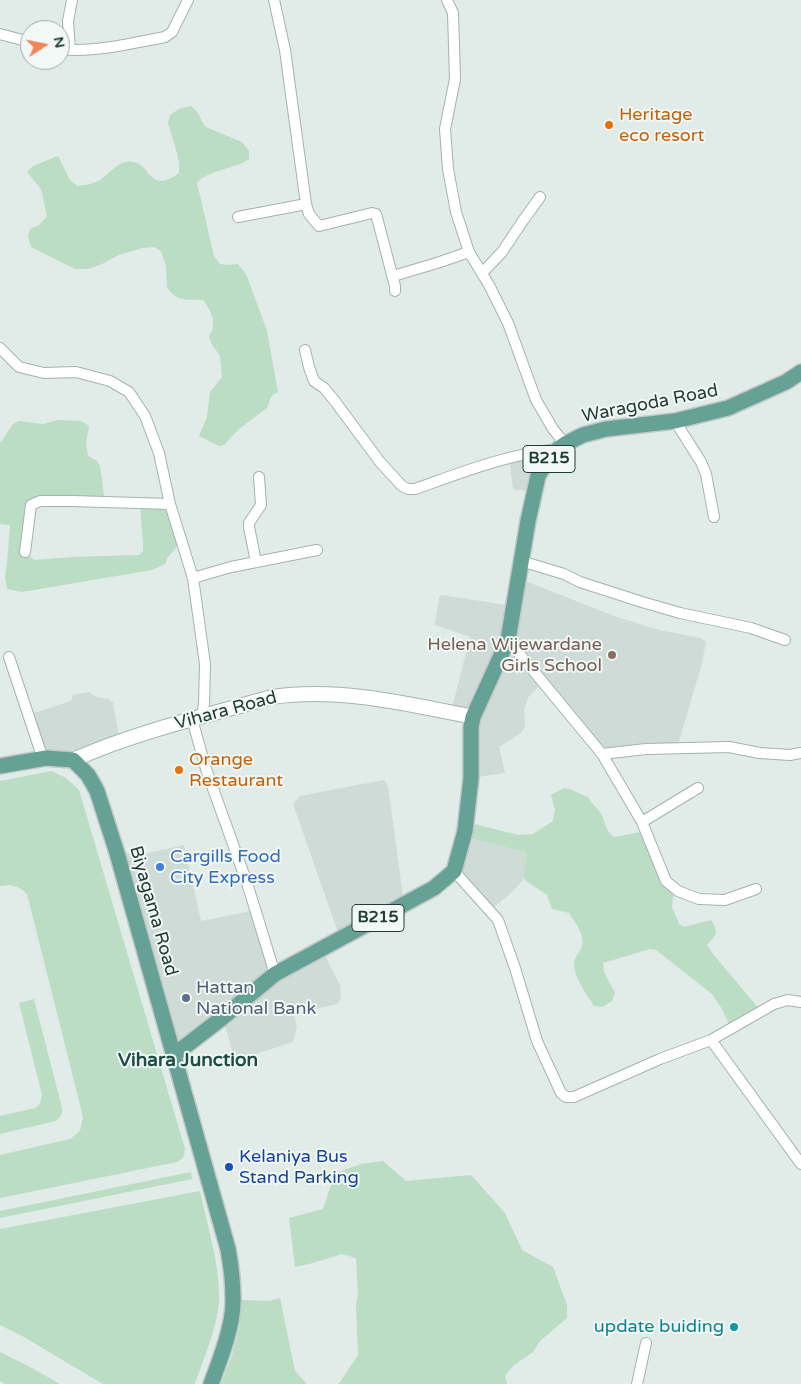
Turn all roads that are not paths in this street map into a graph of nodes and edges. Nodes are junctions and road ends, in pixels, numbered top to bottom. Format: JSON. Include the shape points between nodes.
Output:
{"nodes":[{"id":1,"x":72,"y":0,"type":"edge"},
{"id":2,"x":188,"y":0,"type":"edge"},
{"id":3,"x":274,"y":0,"type":"edge"},
{"id":4,"x":447,"y":0,"type":"edge"},
{"id":5,"x":68,"y":20,"type":"edge"},
{"id":6,"x":0,"y":34,"type":"edge"},
{"id":7,"x":20,"y":39,"type":"edge"},
{"id":8,"x":70,"y":50,"type":"edge"},
{"id":9,"x":540,"y":197,"type":"dead end"},
{"id":10,"x":306,"y":204,"type":"junction"},
{"id":11,"x":238,"y":217,"type":"dead end"},
{"id":12,"x":469,"y":252,"type":"junction"},
{"id":13,"x":482,"y":273,"type":"junction"},
{"id":14,"x":392,"y":276,"type":"junction"},
{"id":15,"x":395,"y":291,"type":"dead end"},
{"id":16,"x":0,"y":348,"type":"edge"},
{"id":17,"x":305,"y":350,"type":"dead end"},
{"id":18,"x":801,"y":372,"type":"edge"},
{"id":19,"x":675,"y":421,"type":"junction"},
{"id":20,"x":562,"y":447,"type":"junction"},
{"id":21,"x":259,"y":476,"type":"dead end"},
{"id":22,"x":170,"y":504,"type":"junction"},
{"id":23,"x":714,"y":518,"type":"dead end"},
{"id":24,"x":317,"y":550,"type":"dead end"},
{"id":25,"x":25,"y":552,"type":"dead end"},
{"id":26,"x":521,"y":561,"type":"junction"},
{"id":27,"x":256,"y":562,"type":"junction"},
{"id":28,"x":193,"y":578,"type":"junction"},
{"id":29,"x":508,"y":640,"type":"junction"},
{"id":30,"x":785,"y":640,"type":"dead end"},
{"id":31,"x":8,"y":657,"type":"dead end"},
{"id":32,"x":473,"y":717,"type":"junction"},
{"id":33,"x":197,"y":718,"type":"junction"},
{"id":34,"x":801,"y":753,"type":"edge"},
{"id":35,"x":602,"y":754,"type":"junction"},
{"id":36,"x":43,"y":759,"type":"junction"},
{"id":37,"x":73,"y":760,"type":"junction"},
{"id":38,"x":0,"y":766,"type":"edge"},
{"id":39,"x":698,"y":788,"type":"dead end"},
{"id":40,"x":642,"y":822,"type":"junction"},
{"id":41,"x":454,"y":871,"type":"junction"},
{"id":42,"x":756,"y":889,"type":"dead end"},
{"id":43,"x":275,"y":974,"type":"junction"},
{"id":44,"x":801,"y":1002,"type":"edge"},
{"id":45,"x":711,"y":1040,"type":"junction"},
{"id":46,"x":174,"y":1055,"type":"junction"},
{"id":47,"x":801,"y":1164,"type":"edge"},
{"id":48,"x":646,"y":1342,"type":"dead end"},
{"id":49,"x":210,"y":1384,"type":"edge"},
{"id":50,"x":637,"y":1384,"type":"edge"}],
"edges":[{"from":1,"to":5,"type":"street"},
{"from":2,"to":8,"type":"street","via":[[172,32],[165,37]]},
{"from":3,"to":10,"type":"street","via":[[286,50]]},
{"from":4,"to":12,"type":"street","via":[[453,13],[455,79],[445,129],[448,169],[456,212]]},
{"from":6,"to":7,"type":"street"},
{"from":9,"to":13,"type":"street","via":[[502,252]]},
{"from":10,"to":11,"type":"street"},
{"from":10,"to":14,"type":"street","via":[[309,214],[319,226],[376,214]]},
{"from":12,"to":13,"type":"street"},
{"from":12,"to":14,"type":"street"},
{"from":13,"to":20,"type":"street","via":[[508,323],[536,400]]},
{"from":14,"to":15,"type":"street"},
{"from":16,"to":22,"type":"street","via":[[19,367],[44,373],[76,372],[110,381],[129,392],[145,416],[159,453]]},
{"from":17,"to":20,"type":"street","via":[[314,380],[334,400],[380,462],[408,489],[496,461]]},
{"from":18,"to":19,"type":"main road","name":"Waragoda Road","number":"B215","via":[[728,408]]},
{"from":19,"to":20,"type":"main road","name":"Waragoda Road","number":"B215","via":[[606,429],[583,435]]},
{"from":19,"to":23,"type":"street","via":[[706,474]]},
{"from":20,"to":26,"type":"main road","name":"Waragoda Road","number":"B215","via":[[546,462],[538,476]]},
{"from":21,"to":27,"type":"street","via":[[261,505],[249,523]]},
{"from":22,"to":25,"type":"street","via":[[40,501],[31,505]]},
{"from":22,"to":28,"type":"street"},
{"from":24,"to":27,"type":"street"},
{"from":26,"to":29,"type":"main road","name":"Waragoda Road","number":"B215"},
{"from":26,"to":30,"type":"street","via":[[642,602],[751,628]]},
{"from":27,"to":28,"type":"street"},
{"from":28,"to":33,"type":"street","via":[[205,664],[204,703]]},
{"from":29,"to":32,"type":"main road","name":"Waragoda Road","number":"B215"},
{"from":29,"to":35,"type":"street"},
{"from":31,"to":36,"type":"street"},
{"from":32,"to":33,"type":"street","name":"Vihara Road","via":[[387,700],[329,694],[272,697]]},
{"from":32,"to":41,"type":"main road","name":"Waragoda Road","number":"B215","via":[[466,831]]},
{"from":33,"to":37,"type":"street","name":"Vihara Road","via":[[120,740]]},
{"from":33,"to":43,"type":"street","via":[[206,770],[247,883]]},
{"from":34,"to":35,"type":"street","via":[[760,753],[730,747],[646,749]]},
{"from":35,"to":40,"type":"street"},
{"from":36,"to":37,"type":"main road"},
{"from":36,"to":38,"type":"main road"},
{"from":37,"to":46,"type":"main road","name":"Biyagama Road","via":[[88,775],[97,791]]},
{"from":39,"to":40,"type":"street"},
{"from":40,"to":42,"type":"street","via":[[666,881],[678,891],[699,899],[725,900]]},
{"from":41,"to":43,"type":"main road","number":"B215","via":[[434,888]]},
{"from":41,"to":45,"type":"street","via":[[498,920],[537,1041],[561,1093],[566,1097],[574,1097]]},
{"from":43,"to":46,"type":"main road","number":"B215"},
{"from":44,"to":45,"type":"street","via":[[788,1000],[774,1004]]},
{"from":45,"to":47,"type":"street"},
{"from":46,"to":49,"type":"main road","name":"Biyagama Road","via":[[228,1249],[232,1275],[232,1311],[222,1355]]},
{"from":48,"to":50,"type":"street"}]}
